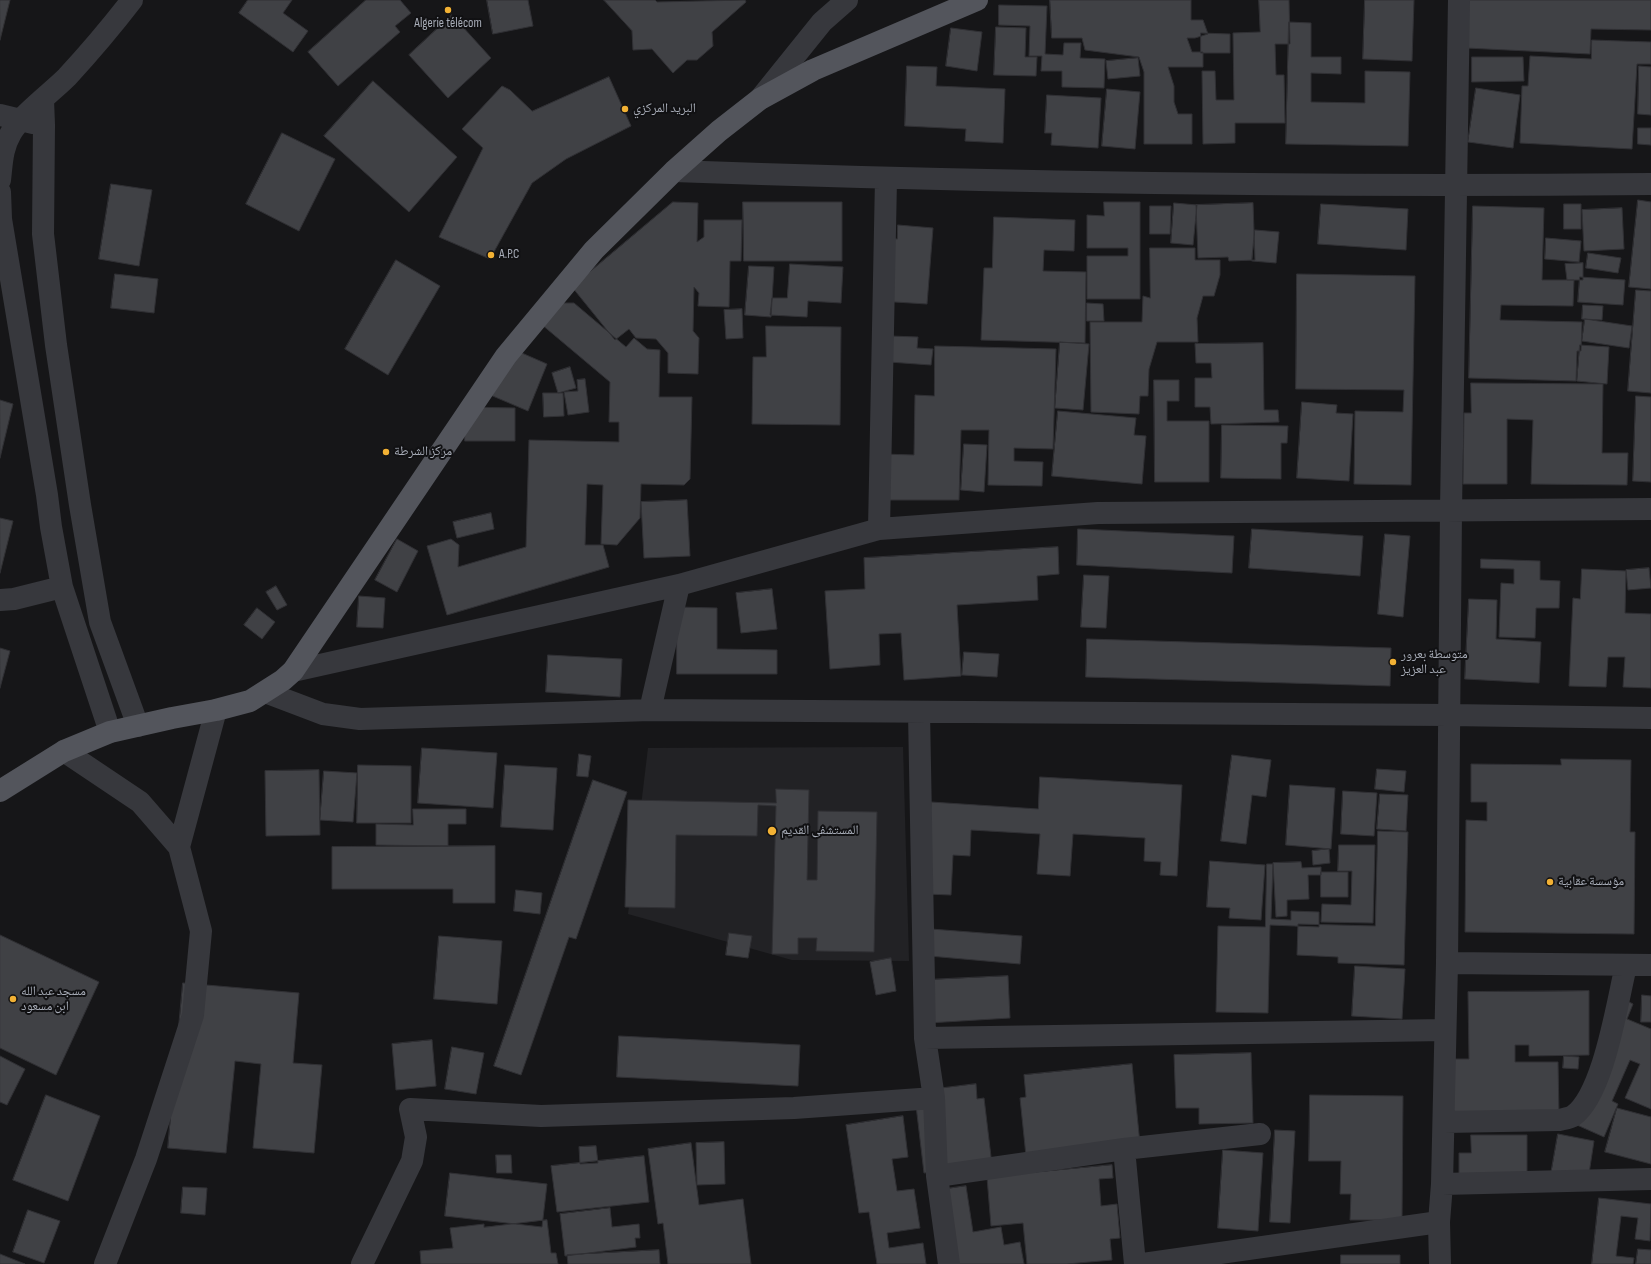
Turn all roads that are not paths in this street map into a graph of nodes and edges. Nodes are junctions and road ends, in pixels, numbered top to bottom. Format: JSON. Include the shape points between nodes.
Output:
{"nodes":[{"id":1,"x":132,"y":0,"type":"edge"},
{"id":2,"x":847,"y":0,"type":"edge"},
{"id":3,"x":977,"y":0,"type":"edge"},
{"id":4,"x":1459,"y":0,"type":"edge"},
{"id":5,"x":945,"y":6,"type":"edge"},
{"id":6,"x":760,"y":99,"type":"junction"},
{"id":7,"x":42,"y":100,"type":"junction"},
{"id":8,"x":0,"y":115,"type":"edge"},
{"id":9,"x":21,"y":121,"type":"junction"},
{"id":10,"x":44,"y":125,"type":"junction"},
{"id":11,"x":674,"y":170,"type":"junction"},
{"id":12,"x":886,"y":179,"type":"junction"},
{"id":13,"x":0,"y":180,"type":"edge"},
{"id":14,"x":1651,"y":184,"type":"edge"},
{"id":15,"x":1456,"y":186,"type":"junction"},
{"id":16,"x":0,"y":192,"type":"edge"},
{"id":17,"x":1651,"y":509,"type":"edge"},
{"id":18,"x":1451,"y":510,"type":"junction"},
{"id":19,"x":879,"y":528,"type":"junction"},
{"id":20,"x":679,"y":585,"type":"junction"},
{"id":21,"x":62,"y":587,"type":"junction"},
{"id":22,"x":0,"y":600,"type":"edge"},
{"id":23,"x":293,"y":671,"type":"junction"},
{"id":24,"x":265,"y":692,"type":"junction"},
{"id":25,"x":216,"y":710,"type":"junction"},
{"id":26,"x":650,"y":710,"type":"junction"},
{"id":27,"x":919,"y":712,"type":"junction"},
{"id":28,"x":1450,"y":715,"type":"junction"},
{"id":29,"x":1651,"y":718,"type":"edge"},
{"id":30,"x":138,"y":726,"type":"junction"},
{"id":31,"x":110,"y":732,"type":"junction"},
{"id":32,"x":64,"y":751,"type":"junction"},
{"id":33,"x":0,"y":791,"type":"edge"},
{"id":34,"x":179,"y":847,"type":"junction"},
{"id":35,"x":1447,"y":963,"type":"junction"},
{"id":36,"x":1651,"y":965,"type":"edge"},
{"id":37,"x":1626,"y":966,"type":"junction"},
{"id":38,"x":1445,"y":1030,"type":"junction"},
{"id":39,"x":924,"y":1038,"type":"junction"},
{"id":40,"x":934,"y":1098,"type":"junction"},
{"id":41,"x":1444,"y":1122,"type":"junction"},
{"id":42,"x":1260,"y":1134,"type":"dead end"},
{"id":43,"x":1124,"y":1149,"type":"junction"},
{"id":44,"x":937,"y":1176,"type":"junction"},
{"id":45,"x":1651,"y":1179,"type":"edge"},
{"id":46,"x":1442,"y":1184,"type":"junction"},
{"id":47,"x":1439,"y":1222,"type":"junction"},
{"id":48,"x":105,"y":1264,"type":"edge"},
{"id":49,"x":362,"y":1264,"type":"edge"},
{"id":50,"x":950,"y":1264,"type":"edge"},
{"id":51,"x":1135,"y":1264,"type":"edge"},
{"id":52,"x":1143,"y":1264,"type":"edge"},
{"id":53,"x":1440,"y":1264,"type":"edge"}],
"edges":[{"from":1,"to":7,"type":"street","via":[[67,77]]},
{"from":2,"to":6,"type":"street","via":[[822,22]]},
{"from":3,"to":5,"type":"main road"},
{"from":4,"to":15,"type":"street"},
{"from":5,"to":6,"type":"main road","via":[[813,70]]},
{"from":6,"to":11,"type":"main road"},
{"from":7,"to":9,"type":"street"},
{"from":7,"to":10,"type":"street"},
{"from":8,"to":9,"type":"street"},
{"from":9,"to":10,"type":"street"},
{"from":9,"to":13,"type":"street","via":[[11,133],[2,152]]},
{"from":10,"to":30,"type":"street","via":[[43,234],[56,345],[79,498],[100,622]]},
{"from":11,"to":12,"type":"street"},
{"from":11,"to":23,"type":"main road","via":[[594,250],[506,356]]},
{"from":12,"to":15,"type":"street"},
{"from":12,"to":19,"type":"street"},
{"from":14,"to":15,"type":"street"},
{"from":15,"to":18,"type":"street"},
{"from":16,"to":21,"type":"street","via":[[1,219]]},
{"from":17,"to":18,"type":"street"},
{"from":18,"to":19,"type":"street","via":[[1098,513]]},
{"from":18,"to":28,"type":"street"},
{"from":19,"to":20,"type":"street"},
{"from":20,"to":23,"type":"street"},
{"from":20,"to":26,"type":"street"},
{"from":21,"to":22,"type":"street"},
{"from":21,"to":31,"type":"street"},
{"from":23,"to":24,"type":"main road"},
{"from":24,"to":25,"type":"main road","via":[[250,701]]},
{"from":24,"to":26,"type":"street","via":[[323,714],[360,719]]},
{"from":25,"to":30,"type":"main road"},
{"from":25,"to":34,"type":"street"},
{"from":26,"to":27,"type":"street"},
{"from":27,"to":28,"type":"street"},
{"from":27,"to":39,"type":"street"},
{"from":28,"to":29,"type":"street"},
{"from":28,"to":35,"type":"street"},
{"from":30,"to":31,"type":"main road"},
{"from":31,"to":32,"type":"main road"},
{"from":32,"to":33,"type":"main road"},
{"from":32,"to":34,"type":"street","via":[[140,802]]},
{"from":34,"to":48,"type":"street","via":[[201,931],[193,1015],[146,1159]]},
{"from":35,"to":37,"type":"street"},
{"from":35,"to":38,"type":"street"},
{"from":36,"to":37,"type":"street"},
{"from":37,"to":41,"type":"street","via":[[1605,1056],[1592,1089],[1582,1107],[1572,1116],[1559,1120]]},
{"from":38,"to":39,"type":"street"},
{"from":38,"to":41,"type":"street"},
{"from":39,"to":40,"type":"street"},
{"from":40,"to":44,"type":"street"},
{"from":40,"to":49,"type":"street","via":[[794,1108],[541,1116],[410,1109],[416,1137],[412,1161]]},
{"from":41,"to":46,"type":"street"},
{"from":42,"to":43,"type":"street"},
{"from":43,"to":44,"type":"street"},
{"from":43,"to":51,"type":"street"},
{"from":44,"to":50,"type":"street"},
{"from":45,"to":46,"type":"street"},
{"from":46,"to":47,"type":"street"},
{"from":47,"to":52,"type":"street"},
{"from":47,"to":53,"type":"street"}]}
